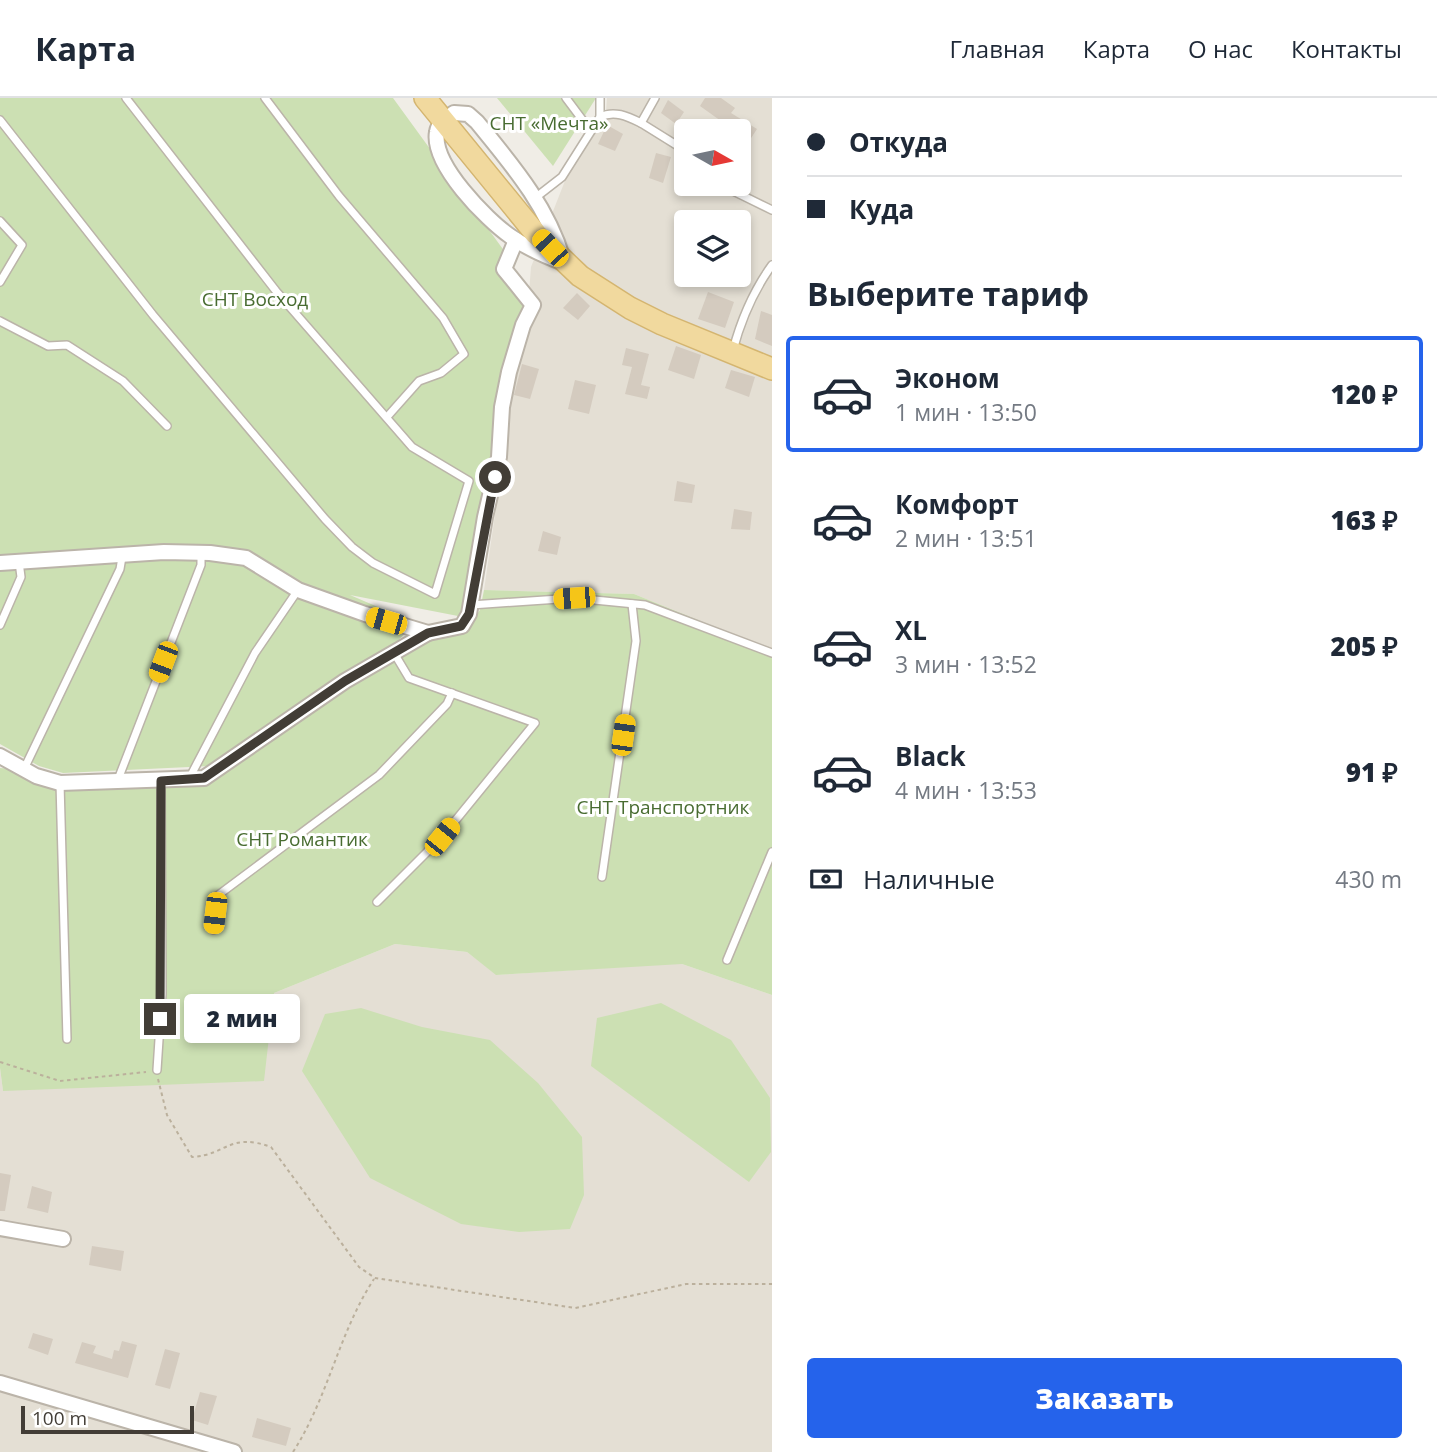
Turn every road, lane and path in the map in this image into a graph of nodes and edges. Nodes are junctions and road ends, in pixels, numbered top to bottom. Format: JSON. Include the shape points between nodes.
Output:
{"nodes":[{"id":1,"x":126,"y":98,"type":"edge"},
{"id":2,"x":265,"y":98,"type":"edge"},
{"id":3,"x":425,"y":98,"type":"edge"},
{"id":4,"x":565,"y":98,"type":"edge"},
{"id":5,"x":600,"y":98,"type":"edge"},
{"id":6,"x":655,"y":98,"type":"edge"},
{"id":7,"x":600,"y":117,"type":"junction"},
{"id":8,"x":0,"y":120,"type":"edge"},
{"id":9,"x":443,"y":121,"type":"junction"},
{"id":10,"x":641,"y":123,"type":"junction"},
{"id":11,"x":590,"y":130,"type":"junction"},
{"id":12,"x":674,"y":144,"type":"edge"},
{"id":13,"x":743,"y":196,"type":"edge"},
{"id":14,"x":536,"y":198,"type":"junction"},
{"id":15,"x":772,"y":210,"type":"edge"},
{"id":16,"x":0,"y":221,"type":"edge"},
{"id":17,"x":516,"y":240,"type":"junction"},
{"id":18,"x":564,"y":263,"type":"junction"},
{"id":19,"x":772,"y":265,"type":"edge"},
{"id":20,"x":0,"y":282,"type":"edge"},
{"id":21,"x":0,"y":321,"type":"edge"},
{"id":22,"x":732,"y":352,"type":"junction"},
{"id":23,"x":772,"y":369,"type":"edge"},
{"id":24,"x":387,"y":417,"type":"junction"},
{"id":25,"x":167,"y":426,"type":"dead end"},
{"id":26,"x":201,"y":553,"type":"junction"},
{"id":27,"x":122,"y":557,"type":"junction"},
{"id":28,"x":19,"y":562,"type":"junction"},
{"id":29,"x":0,"y":563,"type":"edge"},
{"id":30,"x":298,"y":590,"type":"junction"},
{"id":31,"x":632,"y":604,"type":"junction"},
{"id":32,"x":470,"y":605,"type":"junction"},
{"id":33,"x":0,"y":625,"type":"edge"},
{"id":34,"x":428,"y":633,"type":"junction"},
{"id":35,"x":394,"y":652,"type":"junction"},
{"id":36,"x":772,"y":653,"type":"edge"},
{"id":37,"x":452,"y":693,"type":"junction"},
{"id":38,"x":0,"y":756,"type":"edge"},
{"id":39,"x":23,"y":769,"type":"junction"},
{"id":40,"x":189,"y":779,"type":"junction"},
{"id":41,"x":161,"y":781,"type":"junction"},
{"id":42,"x":117,"y":782,"type":"junction"},
{"id":43,"x":60,"y":783,"type":"junction"},
{"id":44,"x":772,"y":852,"type":"edge"},
{"id":45,"x":602,"y":877,"type":"dead end"},
{"id":46,"x":377,"y":902,"type":"dead end"},
{"id":47,"x":213,"y":930,"type":"dead end"},
{"id":48,"x":727,"y":960,"type":"dead end"},
{"id":49,"x":67,"y":1039,"type":"dead end"},
{"id":50,"x":0,"y":1062,"type":"edge"},
{"id":51,"x":157,"y":1070,"type":"junction"},
{"id":52,"x":0,"y":1228,"type":"edge"},
{"id":53,"x":63,"y":1239,"type":"dead end"},
{"id":54,"x":374,"y":1278,"type":"junction"},
{"id":55,"x":772,"y":1284,"type":"edge"},
{"id":56,"x":0,"y":1382,"type":"edge"},
{"id":57,"x":234,"y":1452,"type":"edge"},
{"id":58,"x":293,"y":1452,"type":"edge"}],
"edges":[{"from":1,"to":24,"type":"lane","via":[[276,290]]},
{"from":2,"to":24,"type":"lane","via":[[339,196],[443,318],[464,354],[441,373],[419,381]]},
{"from":3,"to":9,"type":"main road"},
{"from":4,"to":11,"type":"lane"},
{"from":5,"to":7,"type":"lane"},
{"from":6,"to":10,"type":"lane"},
{"from":7,"to":10,"type":"lane","via":[[609,113]]},
{"from":7,"to":11,"type":"lane"},
{"from":8,"to":24,"type":"lane","via":[[153,314],[325,519],[373,563],[435,594],[468,481],[412,447]]},
{"from":9,"to":14,"type":"street","via":[[468,114]]},
{"from":9,"to":17,"type":"street","via":[[436,137],[446,164],[486,216]]},
{"from":9,"to":18,"type":"main road"},
{"from":10,"to":12,"type":"lane"},
{"from":11,"to":14,"type":"lane","via":[[562,177]]},
{"from":13,"to":15,"type":"lane"},
{"from":14,"to":18,"type":"street"},
{"from":16,"to":20,"type":"lane","via":[[22,245]]},
{"from":17,"to":18,"type":"street"},
{"from":17,"to":32,"type":"street","via":[[504,269],[533,305],[523,325],[502,407],[499,457]]},
{"from":18,"to":22,"type":"main road","via":[[630,308]]},
{"from":19,"to":22,"type":"lane","via":[[738,328]]},
{"from":21,"to":25,"type":"lane","via":[[48,346],[67,345],[112,373]]},
{"from":22,"to":23,"type":"main road"},
{"from":26,"to":27,"type":"street"},
{"from":26,"to":30,"type":"street","via":[[246,558]]},
{"from":26,"to":42,"type":"lane","via":[[201,565]]},
{"from":27,"to":28,"type":"street"},
{"from":27,"to":39,"type":"lane"},
{"from":28,"to":29,"type":"street"},
{"from":28,"to":33,"type":"lane","via":[[21,577]]},
{"from":30,"to":34,"type":"street"},
{"from":30,"to":40,"type":"lane","via":[[255,653]]},
{"from":31,"to":32,"type":"lane","via":[[574,598]]},
{"from":31,"to":36,"type":"lane"},
{"from":31,"to":45,"type":"lane","via":[[636,641]]},
{"from":32,"to":34,"type":"street","via":[[461,626]]},
{"from":34,"to":35,"type":"street"},
{"from":35,"to":37,"type":"lane","via":[[409,678]]},
{"from":35,"to":40,"type":"street","via":[[204,778]]},
{"from":37,"to":46,"type":"lane","via":[[535,723],[442,837]]},
{"from":37,"to":47,"type":"lane","via":[[447,704],[379,775],[217,896]]},
{"from":38,"to":39,"type":"street"},
{"from":39,"to":43,"type":"street"},
{"from":40,"to":41,"type":"street"},
{"from":41,"to":42,"type":"street"},
{"from":41,"to":51,"type":"lane","via":[[162,994]]},
{"from":42,"to":43,"type":"street"},
{"from":43,"to":49,"type":"lane"},
{"from":44,"to":48,"type":"lane"},
{"from":50,"to":51,"type":"path","via":[[60,1081]]},
{"from":51,"to":54,"type":"path","via":[[167,1115],[192,1157],[231,1143],[254,1141],[271,1147],[359,1267]]},
{"from":52,"to":53,"type":"street"},
{"from":54,"to":55,"type":"path","via":[[575,1308],[686,1284]]},
{"from":54,"to":58,"type":"path","via":[[357,1304]]},
{"from":56,"to":57,"type":"street"}]}
